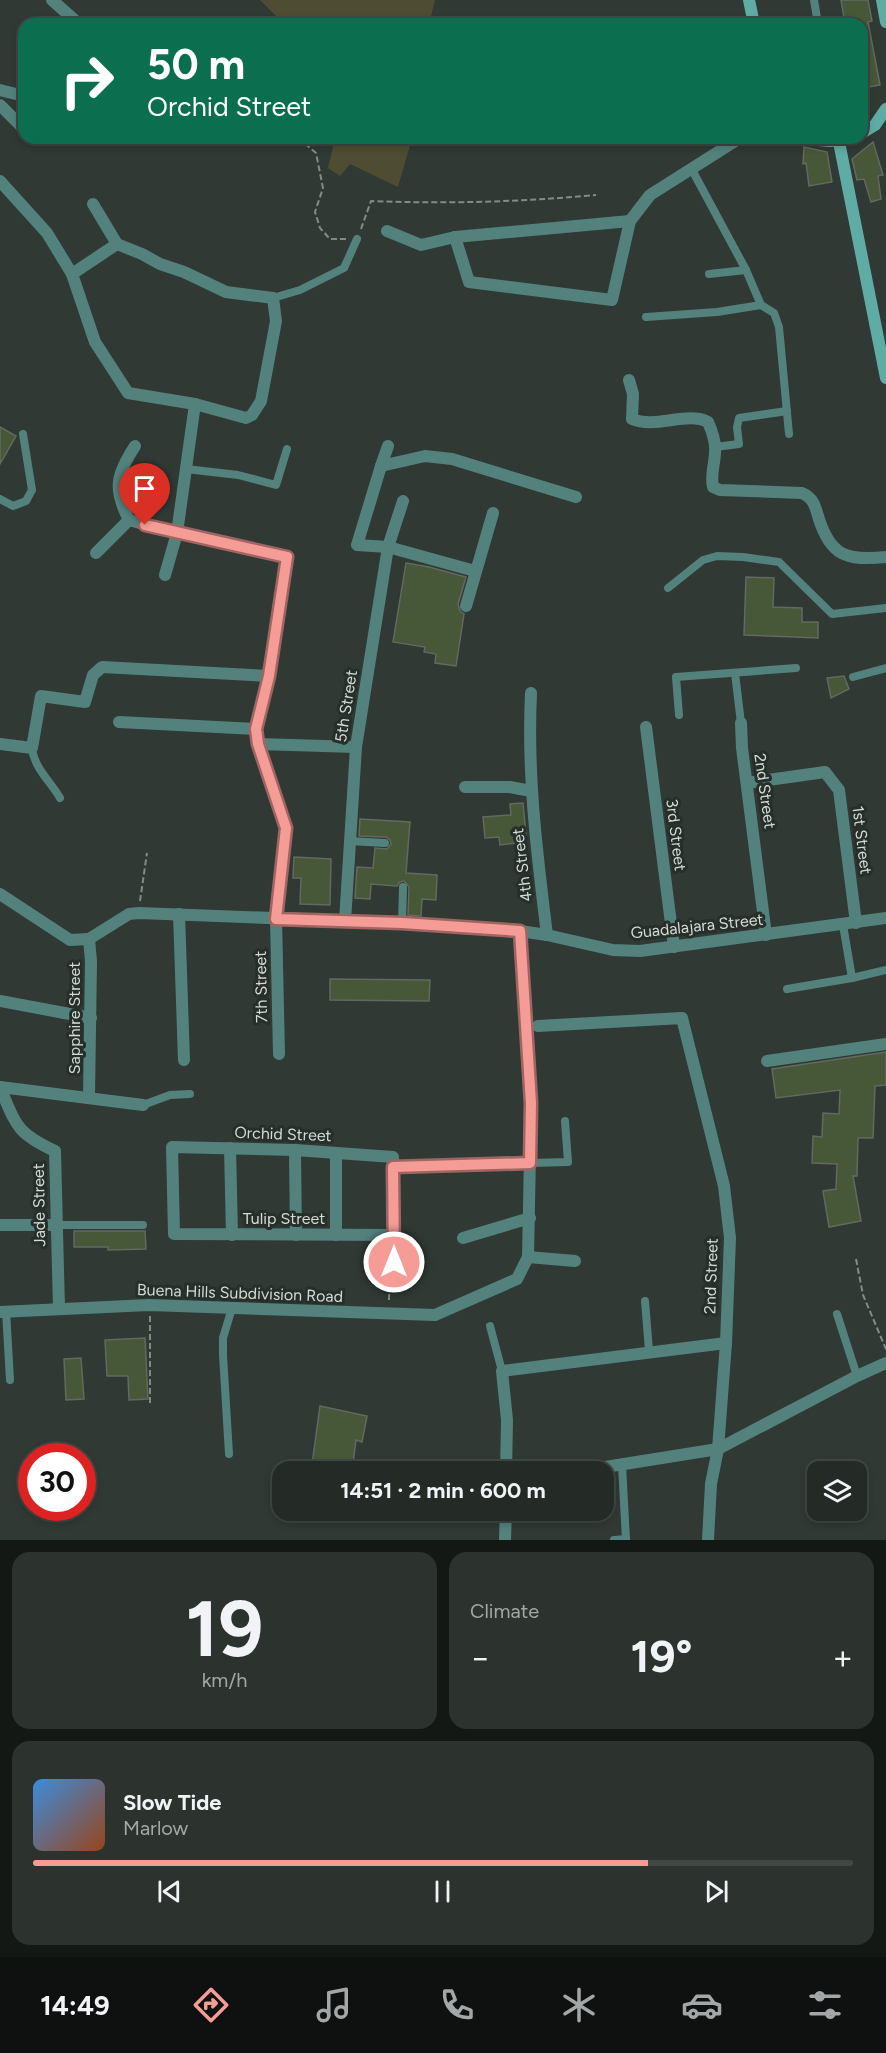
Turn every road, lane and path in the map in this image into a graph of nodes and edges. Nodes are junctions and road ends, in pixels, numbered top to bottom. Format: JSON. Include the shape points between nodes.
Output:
{"nodes":[{"id":1,"x":52,"y":0,"type":"edge"},
{"id":2,"x":752,"y":0,"type":"edge"},
{"id":3,"x":814,"y":0,"type":"edge"},
{"id":4,"x":882,"y":0,"type":"edge"},
{"id":5,"x":72,"y":18,"type":"edge"},
{"id":6,"x":754,"y":18,"type":"edge"},
{"id":7,"x":817,"y":18,"type":"edge"},
{"id":8,"x":886,"y":21,"type":"edge"},
{"id":9,"x":0,"y":90,"type":"edge"},
{"id":10,"x":18,"y":94,"type":"edge"},
{"id":11,"x":0,"y":105,"type":"edge"},
{"id":12,"x":886,"y":109,"type":"edge"},
{"id":13,"x":18,"y":123,"type":"edge"},
{"id":14,"x":868,"y":129,"type":"edge"},
{"id":15,"x":305,"y":144,"type":"edge"},
{"id":16,"x":730,"y":144,"type":"edge"},
{"id":17,"x":840,"y":144,"type":"edge"},
{"id":18,"x":691,"y":168,"type":"junction"},
{"id":19,"x":0,"y":181,"type":"edge"},
{"id":20,"x":596,"y":195,"type":"dead end"},
{"id":21,"x":93,"y":204,"type":"dead end"},
{"id":22,"x":630,"y":221,"type":"junction"},
{"id":23,"x":387,"y":231,"type":"dead end"},
{"id":24,"x":455,"y":237,"type":"junction"},
{"id":25,"x":357,"y":239,"type":"junction"},
{"id":26,"x":117,"y":244,"type":"junction"},
{"id":27,"x":746,"y":270,"type":"junction"},
{"id":28,"x":72,"y":274,"type":"junction"},
{"id":29,"x":709,"y":274,"type":"dead end"},
{"id":30,"x":273,"y":298,"type":"junction"},
{"id":31,"x":761,"y":305,"type":"junction"},
{"id":32,"x":646,"y":317,"type":"dead end"},
{"id":33,"x":884,"y":352,"type":"edge"},
{"id":34,"x":886,"y":378,"type":"edge"},
{"id":35,"x":629,"y":380,"type":"dead end"},
{"id":36,"x":195,"y":404,"type":"junction"},
{"id":37,"x":787,"y":411,"type":"junction"},
{"id":38,"x":23,"y":434,"type":"dead end"},
{"id":39,"x":789,"y":434,"type":"dead end"},
{"id":40,"x":135,"y":446,"type":"dead end"},
{"id":41,"x":388,"y":446,"type":"dead end"},
{"id":42,"x":715,"y":447,"type":"junction"},
{"id":43,"x":287,"y":449,"type":"dead end"},
{"id":44,"x":381,"y":466,"type":"junction"},
{"id":45,"x":186,"y":469,"type":"junction"},
{"id":46,"x":576,"y":497,"type":"dead end"},
{"id":47,"x":0,"y":499,"type":"edge"},
{"id":48,"x":403,"y":501,"type":"dead end"},
{"id":49,"x":493,"y":513,"type":"dead end"},
{"id":50,"x":129,"y":520,"type":"junction"},
{"id":51,"x":177,"y":533,"type":"junction"},
{"id":52,"x":388,"y":547,"type":"junction"},
{"id":53,"x":96,"y":552,"type":"dead end"},
{"id":54,"x":886,"y":557,"type":"edge"},
{"id":55,"x":475,"y":571,"type":"junction"},
{"id":56,"x":165,"y":574,"type":"dead end"},
{"id":57,"x":668,"y":588,"type":"dead end"},
{"id":58,"x":466,"y":606,"type":"dead end"},
{"id":59,"x":886,"y":608,"type":"edge"},
{"id":60,"x":796,"y":668,"type":"dead end"},
{"id":61,"x":886,"y":668,"type":"edge"},
{"id":62,"x":735,"y":674,"type":"junction"},
{"id":63,"x":269,"y":676,"type":"junction"},
{"id":64,"x":853,"y":677,"type":"dead end"},
{"id":65,"x":531,"y":693,"type":"dead end"},
{"id":66,"x":679,"y":714,"type":"dead end"},
{"id":67,"x":119,"y":722,"type":"dead end"},
{"id":68,"x":741,"y":723,"type":"joint"},
{"id":69,"x":646,"y":727,"type":"dead end"},
{"id":70,"x":256,"y":729,"type":"junction"},
{"id":71,"x":0,"y":744,"type":"edge"},
{"id":72,"x":258,"y":744,"type":"junction"},
{"id":73,"x":356,"y":747,"type":"junction"},
{"id":74,"x":32,"y":748,"type":"junction"},
{"id":75,"x":747,"y":783,"type":"junction"},
{"id":76,"x":465,"y":787,"type":"dead end"},
{"id":77,"x":531,"y":791,"type":"junction"},
{"id":78,"x":60,"y":798,"type":"dead end"},
{"id":79,"x":349,"y":841,"type":"junction"},
{"id":80,"x":385,"y":843,"type":"dead end"},
{"id":81,"x":147,"y":853,"type":"dead end"},
{"id":82,"x":403,"y":887,"type":"dead end"},
{"id":83,"x":0,"y":894,"type":"edge"},
{"id":84,"x":139,"y":913,"type":"junction"},
{"id":85,"x":179,"y":914,"type":"junction"},
{"id":86,"x":886,"y":918,"type":"edge"},
{"id":87,"x":276,"y":919,"type":"junction"},
{"id":88,"x":345,"y":921,"type":"junction"},
{"id":89,"x":402,"y":923,"type":"junction"},
{"id":90,"x":856,"y":923,"type":"junction"},
{"id":91,"x":843,"y":925,"type":"junction"},
{"id":92,"x":520,"y":931,"type":"junction"},
{"id":93,"x":547,"y":934,"type":"junction"},
{"id":94,"x":766,"y":935,"type":"junction"},
{"id":95,"x":89,"y":939,"type":"junction"},
{"id":96,"x":674,"y":947,"type":"junction"},
{"id":97,"x":886,"y":970,"type":"edge"},
{"id":98,"x":852,"y":978,"type":"junction"},
{"id":99,"x":787,"y":989,"type":"dead end"},
{"id":100,"x":0,"y":1001,"type":"edge"},
{"id":101,"x":91,"y":1018,"type":"junction"},
{"id":102,"x":538,"y":1026,"type":"dead end"},
{"id":103,"x":886,"y":1044,"type":"edge"},
{"id":104,"x":279,"y":1054,"type":"dead end"},
{"id":105,"x":184,"y":1060,"type":"dead end"},
{"id":106,"x":767,"y":1061,"type":"dead end"},
{"id":107,"x":0,"y":1087,"type":"edge"},
{"id":108,"x":190,"y":1094,"type":"dead end"},
{"id":109,"x":89,"y":1097,"type":"junction"},
{"id":110,"x":143,"y":1105,"type":"joint"},
{"id":111,"x":565,"y":1121,"type":"dead end"},
{"id":112,"x":230,"y":1148,"type":"junction"},
{"id":113,"x":296,"y":1150,"type":"junction"},
{"id":114,"x":336,"y":1153,"type":"junction"},
{"id":115,"x":393,"y":1162,"type":"junction"},
{"id":116,"x":530,"y":1163,"type":"junction"},
{"id":117,"x":530,"y":1218,"type":"junction"},
{"id":118,"x":0,"y":1225,"type":"edge"},
{"id":119,"x":56,"y":1225,"type":"junction"},
{"id":120,"x":143,"y":1225,"type":"dead end"},
{"id":121,"x":174,"y":1234,"type":"joint"},
{"id":122,"x":232,"y":1234,"type":"junction"},
{"id":123,"x":296,"y":1235,"type":"junction"},
{"id":124,"x":336,"y":1235,"type":"junction"},
{"id":125,"x":394,"y":1235,"type":"junction"},
{"id":126,"x":463,"y":1238,"type":"dead end"},
{"id":127,"x":528,"y":1257,"type":"junction"},
{"id":128,"x":856,"y":1259,"type":"dead end"},
{"id":129,"x":575,"y":1261,"type":"dead end"},
{"id":130,"x":394,"y":1262,"type":"joint"},
{"id":131,"x":645,"y":1301,"type":"dead end"},
{"id":132,"x":149,"y":1305,"type":"junction"},
{"id":133,"x":389,"y":1305,"type":"dead end"},
{"id":134,"x":232,"y":1308,"type":"junction"},
{"id":135,"x":59,"y":1310,"type":"junction"},
{"id":136,"x":3,"y":1312,"type":"edge"},
{"id":137,"x":837,"y":1314,"type":"dead end"},
{"id":138,"x":490,"y":1326,"type":"dead end"},
{"id":139,"x":726,"y":1343,"type":"junction"},
{"id":140,"x":886,"y":1349,"type":"edge"},
{"id":141,"x":649,"y":1352,"type":"junction"},
{"id":142,"x":886,"y":1363,"type":"edge"},
{"id":143,"x":502,"y":1371,"type":"junction"},
{"id":144,"x":857,"y":1376,"type":"junction"},
{"id":145,"x":10,"y":1380,"type":"dead end"},
{"id":146,"x":150,"y":1403,"type":"dead end"},
{"id":147,"x":718,"y":1449,"type":"junction"},
{"id":148,"x":229,"y":1454,"type":"dead end"},
{"id":149,"x":506,"y":1461,"type":"edge"},
{"id":150,"x":622,"y":1465,"type":"junction"},
{"id":151,"x":614,"y":1466,"type":"edge"},
{"id":152,"x":506,"y":1521,"type":"edge"},
{"id":153,"x":626,"y":1539,"type":"edge"},
{"id":154,"x":505,"y":1540,"type":"edge"},
{"id":155,"x":614,"y":1540,"type":"edge"},
{"id":156,"x":708,"y":1540,"type":"edge"}],
"edges":[{"from":1,"to":5,"type":"street"},
{"from":2,"to":6,"type":"main road"},
{"from":3,"to":7,"type":"lane"},
{"from":4,"to":8,"type":"main road"},
{"from":9,"to":10,"type":"street"},
{"from":11,"to":13,"type":"street"},
{"from":12,"to":14,"type":"main road"},
{"from":15,"to":25,"type":"path","via":[[316,153],[323,188],[315,212],[320,228],[330,239]]},
{"from":16,"to":18,"type":"street"},
{"from":17,"to":33,"type":"main road"},
{"from":18,"to":22,"type":"street","via":[[650,195]]},
{"from":18,"to":27,"type":"lane"},
{"from":19,"to":28,"type":"street","via":[[47,233]]},
{"from":20,"to":25,"type":"path","via":[[455,204],[371,201]]},
{"from":21,"to":26,"type":"street"},
{"from":22,"to":24,"type":"street"},
{"from":22,"to":24,"type":"street","via":[[612,300],[469,282]]},
{"from":23,"to":24,"type":"street","via":[[421,245]]},
{"from":25,"to":30,"type":"lane","via":[[344,268],[300,290]]},
{"from":26,"to":28,"type":"street"},
{"from":26,"to":30,"type":"street","via":[[226,292]]},
{"from":27,"to":29,"type":"lane"},
{"from":27,"to":31,"type":"lane"},
{"from":28,"to":36,"type":"street","via":[[95,342],[128,393]]},
{"from":30,"to":36,"type":"street","via":[[274,336],[258,409],[246,418]]},
{"from":31,"to":32,"type":"lane"},
{"from":31,"to":37,"type":"lane","via":[[774,313],[779,327]]},
{"from":33,"to":34,"type":"main road"},
{"from":35,"to":42,"type":"street","via":[[632,419],[648,423],[704,420],[712,431]]},
{"from":36,"to":45,"type":"street"},
{"from":37,"to":39,"type":"lane"},
{"from":37,"to":42,"type":"lane","via":[[739,418],[739,444]]},
{"from":38,"to":47,"type":"lane","via":[[32,490],[27,501],[13,506]]},
{"from":40,"to":50,"type":"street","via":[[119,477],[121,505]]},
{"from":41,"to":44,"type":"street"},
{"from":42,"to":54,"type":"street","via":[[713,487],[802,493],[815,505],[824,535],[844,556],[861,560]]},
{"from":43,"to":45,"type":"lane","via":[[276,485],[238,475]]},
{"from":44,"to":46,"type":"street","via":[[425,456],[452,459]]},
{"from":44,"to":52,"type":"street","via":[[357,545]]},
{"from":45,"to":51,"type":"street"},
{"from":48,"to":52,"type":"street","name":"5th Street"},
{"from":49,"to":55,"type":"street"},
{"from":50,"to":51,"type":"street"},
{"from":50,"to":53,"type":"street"},
{"from":51,"to":56,"type":"street"},
{"from":51,"to":63,"type":"street","via":[[287,557]]},
{"from":52,"to":55,"type":"street"},
{"from":52,"to":73,"type":"street","name":"5th Street"},
{"from":55,"to":58,"type":"street"},
{"from":57,"to":59,"type":"lane","via":[[703,561],[717,556],[743,557],[779,562],[832,614]]},
{"from":60,"to":62,"type":"lane"},
{"from":61,"to":64,"type":"lane"},
{"from":62,"to":66,"type":"lane","via":[[676,677]]},
{"from":62,"to":68,"type":"lane"},
{"from":63,"to":70,"type":"street"},
{"from":63,"to":74,"type":"street","via":[[102,667],[93,675],[85,702],[41,696]]},
{"from":65,"to":77,"type":"street","name":"4th Street"},
{"from":67,"to":70,"type":"street"},
{"from":68,"to":75,"type":"street","name":"2nd Street"},
{"from":69,"to":96,"type":"street","name":"3rd Street"},
{"from":70,"to":72,"type":"street","name":"7th Street"},
{"from":71,"to":74,"type":"street"},
{"from":72,"to":73,"type":"street"},
{"from":72,"to":87,"type":"street","name":"7th Street","via":[[286,828]]},
{"from":73,"to":79,"type":"street","name":"5th Street"},
{"from":74,"to":78,"type":"lane","via":[[45,779]]},
{"from":75,"to":90,"type":"street","name":"1st Street","via":[[825,772],[839,790]]},
{"from":75,"to":94,"type":"street","name":"2nd Street"},
{"from":76,"to":77,"type":"street"},
{"from":77,"to":93,"type":"street","name":"4th Street"},
{"from":79,"to":80,"type":"lane"},
{"from":79,"to":88,"type":"street","name":"5th Street"},
{"from":81,"to":84,"type":"path"},
{"from":82,"to":89,"type":"lane"},
{"from":83,"to":95,"type":"street","via":[[70,940]]},
{"from":84,"to":85,"type":"street","name":"Guadalajara Street"},
{"from":84,"to":95,"type":"street","name":"Guadalajara Street","via":[[129,914]]},
{"from":85,"to":87,"type":"street","name":"Guadalajara Street"},
{"from":85,"to":105,"type":"street"},
{"from":86,"to":90,"type":"street","name":"Guadalajara Street"},
{"from":87,"to":88,"type":"street","name":"Guadalajara Street"},
{"from":87,"to":104,"type":"street","name":"7th Street"},
{"from":88,"to":89,"type":"street","name":"Guadalajara Street"},
{"from":89,"to":92,"type":"street","name":"Guadalajara Street"},
{"from":90,"to":91,"type":"street","name":"Guadalajara Street"},
{"from":91,"to":94,"type":"street","name":"Guadalajara Street"},
{"from":91,"to":98,"type":"lane"},
{"from":92,"to":93,"type":"street","name":"Guadalajara Street"},
{"from":92,"to":116,"type":"street","name":"Buena Hills Subdivision Road","via":[[531,1103]]},
{"from":93,"to":96,"type":"street","name":"Guadalajara Street","via":[[614,950]]},
{"from":94,"to":96,"type":"street","name":"Guadalajara Street"},
{"from":95,"to":101,"type":"street","name":"Sapphire Street"},
{"from":97,"to":98,"type":"lane"},
{"from":98,"to":99,"type":"lane"},
{"from":100,"to":101,"type":"street"},
{"from":101,"to":109,"type":"street","name":"Sapphire Street"},
{"from":102,"to":139,"type":"street","name":"2nd Street","via":[[682,1018],[724,1186],[730,1238]]},
{"from":103,"to":106,"type":"street"},
{"from":107,"to":109,"type":"street"},
{"from":107,"to":119,"type":"street","name":"Jade Street","via":[[15,1123],[30,1139],[55,1151]]},
{"from":108,"to":110,"type":"lane","via":[[170,1095]]},
{"from":109,"to":110,"type":"street"},
{"from":111,"to":116,"type":"lane","via":[[568,1162]]},
{"from":112,"to":113,"type":"street","name":"Orchid Street"},
{"from":112,"to":121,"type":"street","name":"Orchid Street","via":[[172,1147]]},
{"from":112,"to":122,"type":"street"},
{"from":113,"to":114,"type":"street","name":"Orchid Street"},
{"from":113,"to":123,"type":"street"},
{"from":114,"to":115,"type":"street","name":"Orchid Street"},
{"from":114,"to":124,"type":"street"},
{"from":115,"to":116,"type":"street","name":"Orchid Street"},
{"from":115,"to":125,"type":"street"},
{"from":116,"to":117,"type":"street","name":"Buena Hills Subdivision Road"},
{"from":117,"to":126,"type":"street"},
{"from":117,"to":127,"type":"street","name":"Buena Hills Subdivision Road"},
{"from":118,"to":119,"type":"street"},
{"from":119,"to":120,"type":"lane"},
{"from":119,"to":135,"type":"street","name":"Jade Street"},
{"from":121,"to":122,"type":"street","name":"Tulip Street"},
{"from":122,"to":123,"type":"street","name":"Tulip Street"},
{"from":123,"to":124,"type":"street","name":"Tulip Street"},
{"from":124,"to":125,"type":"street","name":"Tulip Street"},
{"from":125,"to":130,"type":"street"},
{"from":127,"to":129,"type":"street"},
{"from":127,"to":134,"type":"street","name":"Buena Hills Subdivision Road","via":[[518,1279],[435,1315]]},
{"from":128,"to":140,"type":"path","via":[[863,1295]]},
{"from":130,"to":133,"type":"path","via":[[390,1269]]},
{"from":131,"to":141,"type":"lane"},
{"from":132,"to":134,"type":"street","name":"Buena Hills Subdivision Road"},
{"from":132,"to":135,"type":"street","name":"Buena Hills Subdivision Road"},
{"from":132,"to":146,"type":"path"},
{"from":134,"to":148,"type":"lane","via":[[223,1346]]},
{"from":135,"to":136,"type":"street","name":"Buena Hills Subdivision Road"},
{"from":136,"to":145,"type":"lane"},
{"from":137,"to":144,"type":"lane"},
{"from":138,"to":143,"type":"lane"},
{"from":139,"to":141,"type":"street"},
{"from":139,"to":147,"type":"street","name":"2nd Street"},
{"from":141,"to":143,"type":"street"},
{"from":142,"to":144,"type":"street"},
{"from":143,"to":149,"type":"street"},
{"from":144,"to":147,"type":"street"},
{"from":147,"to":150,"type":"street"},
{"from":147,"to":156,"type":"street","name":"2nd Street","via":[[711,1484]]},
{"from":150,"to":151,"type":"street"},
{"from":150,"to":153,"type":"lane"},
{"from":152,"to":154,"type":"street"},
{"from":153,"to":155,"type":"lane"}]}
